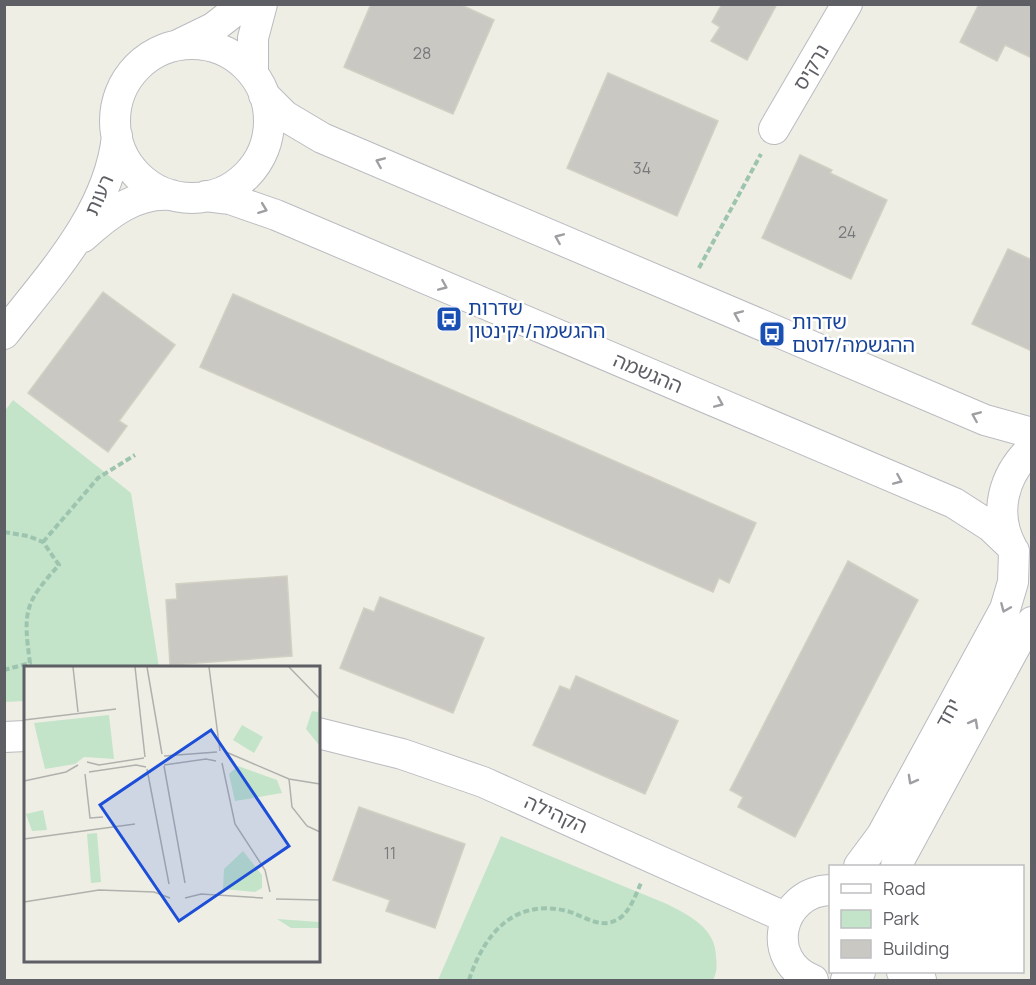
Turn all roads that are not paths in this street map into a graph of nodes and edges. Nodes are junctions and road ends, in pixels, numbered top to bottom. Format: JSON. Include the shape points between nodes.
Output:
{"nodes":[{"id":1,"x":244,"y":4,"type":"edge"},
{"id":2,"x":262,"y":4,"type":"edge"},
{"id":3,"x":847,"y":4,"type":"edge"},
{"id":4,"x":178,"y":46,"type":"junction"},
{"id":5,"x":258,"y":84,"type":"junction"},
{"id":6,"x":774,"y":129,"type":"road end"},
{"id":7,"x":117,"y":136,"type":"junction"},
{"id":8,"x":171,"y":195,"type":"junction"},
{"id":9,"x":206,"y":196,"type":"junction"},
{"id":10,"x":70,"y":249,"type":"junction"},
{"id":11,"x":4,"y":334,"type":"edge"},
{"id":12,"x":1032,"y":433,"type":"edge"},
{"id":13,"x":1032,"y":448,"type":"edge"},
{"id":14,"x":1019,"y":556,"type":"edge"},
{"id":15,"x":1032,"y":622,"type":"edge"},
{"id":16,"x":320,"y":734,"type":"edge"},
{"id":17,"x":24,"y":736,"type":"edge"},
{"id":18,"x":4,"y":737,"type":"edge"},
{"id":19,"x":860,"y":865,"type":"edge"},
{"id":20,"x":897,"y":865,"type":"edge"},
{"id":21,"x":828,"y":890,"type":"edge"},
{"id":22,"x":787,"y":918,"type":"junction"},
{"id":23,"x":786,"y":967,"type":"edge"},
{"id":24,"x":904,"y":973,"type":"edge"},
{"id":25,"x":813,"y":981,"type":"edge"},
{"id":26,"x":921,"y":981,"type":"edge"}],
"edges":[{"from":1,"to":4,"type":"street"},
{"from":2,"to":5,"type":"street","via":[[253,38]]},
{"from":3,"to":6,"type":"street","name":"נרקיס"},
{"from":4,"to":5,"type":"street","via":[[201,45],[224,51],[235,57]]},
{"from":4,"to":7,"type":"street","via":[[155,54],[128,78],[118,100]]},
{"from":5,"to":9,"type":"street","via":[[267,106],[268,124],[261,153],[239,182]]},
{"from":12,"to":5,"type":"street","one_way":true,"via":[[985,420],[316,135],[285,116]]},
{"from":7,"to":8,"type":"street","via":[[124,158],[139,177]]},
{"from":7,"to":10,"type":"street","name":"רעות","via":[[103,189]]},
{"from":8,"to":9,"type":"street"},
{"from":8,"to":10,"type":"street","name":"רעות","via":[[156,194],[125,206]]},
{"from":9,"to":14,"type":"street","name":"ההגשמה","one_way":true,"via":[[239,201],[276,214],[954,503],[983,521]]},
{"from":10,"to":11,"type":"street","name":"רעות"},
{"from":13,"to":14,"type":"street","via":[[1015,466],[1004,489],[1003,524]]},
{"from":14,"to":19,"type":"street","name":"יחד","one_way":true,"via":[[1002,616],[882,835]]},
{"from":20,"to":15,"type":"street","name":"יחד","one_way":true},
{"from":16,"to":22,"type":"street","name":"הקהילה","via":[[402,754],[483,782]]},
{"from":17,"to":18,"type":"street"},
{"from":21,"to":22,"type":"street","via":[[801,900]]},
{"from":22,"to":23,"type":"street","via":[[783,939]]},
{"from":23,"to":25,"type":"street"},
{"from":24,"to":26,"type":"street"}]}
